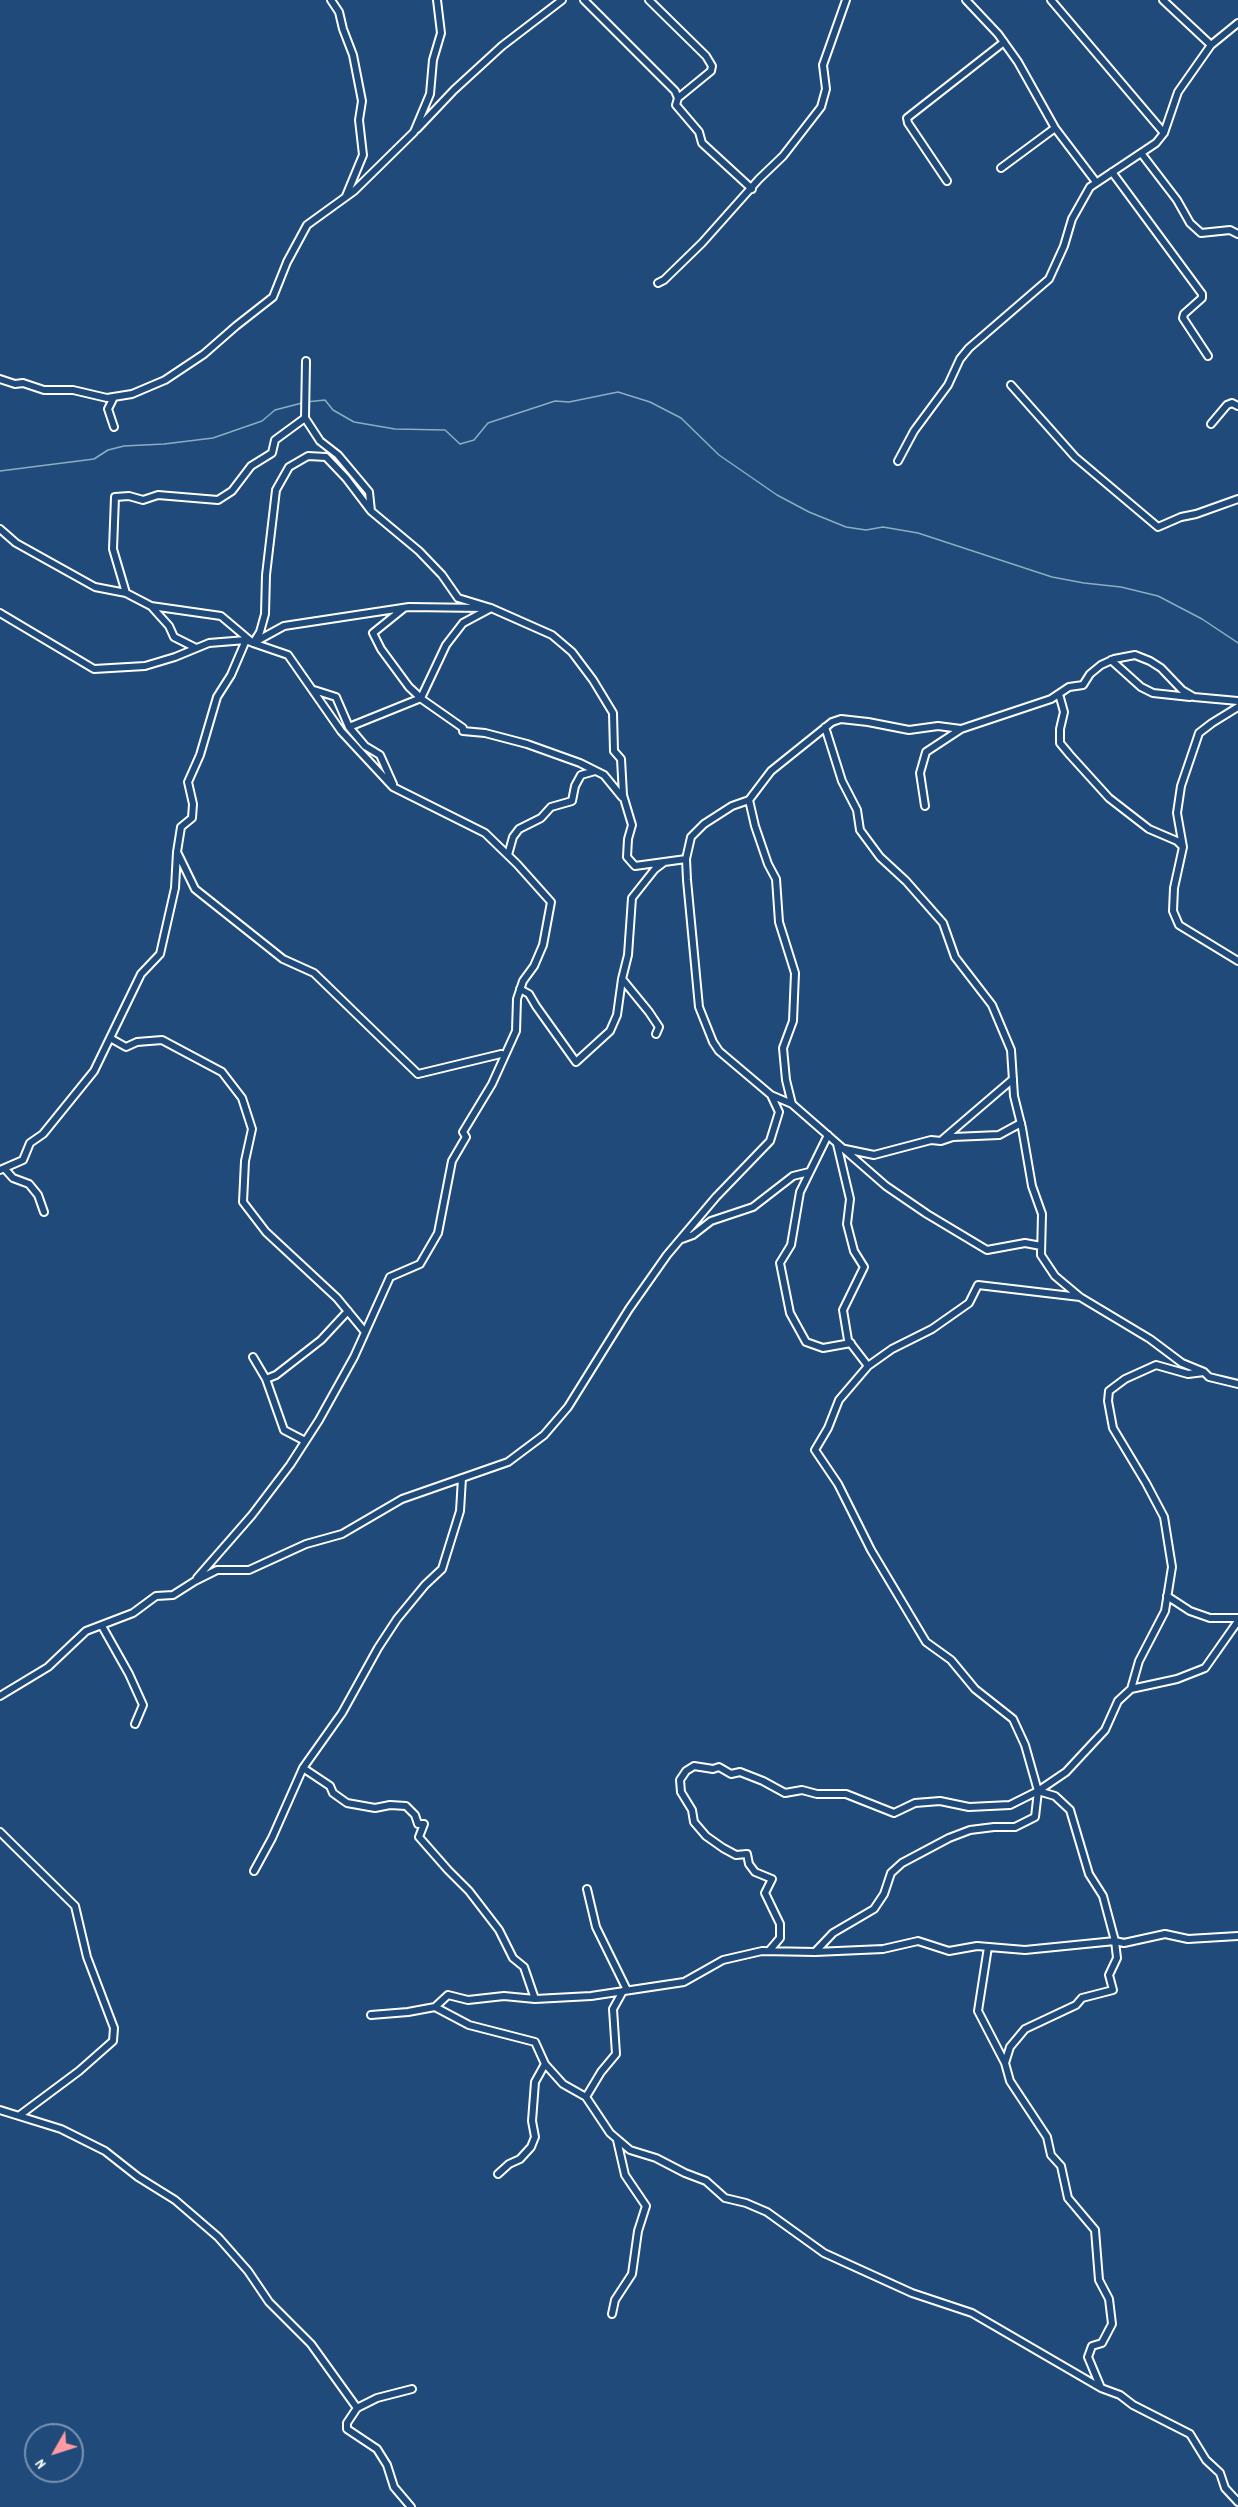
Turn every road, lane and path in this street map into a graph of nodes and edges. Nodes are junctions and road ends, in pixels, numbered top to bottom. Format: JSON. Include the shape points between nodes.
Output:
{"nodes":[{"id":1,"x":331,"y":0,"type":"edge"},
{"id":2,"x":437,"y":0,"type":"edge"},
{"id":3,"x":562,"y":0,"type":"edge"},
{"id":4,"x":584,"y":0,"type":"edge"},
{"id":5,"x":649,"y":0,"type":"edge"},
{"id":6,"x":846,"y":0,"type":"edge"},
{"id":7,"x":966,"y":0,"type":"edge"},
{"id":8,"x":1051,"y":0,"type":"edge"},
{"id":9,"x":1163,"y":0,"type":"edge"},
{"id":10,"x":1238,"y":23,"type":"edge"},
{"id":11,"x":1230,"y":30,"type":"junction"},
{"id":12,"x":1238,"y":34,"type":"edge"},
{"id":13,"x":1004,"y":42,"type":"junction"},
{"id":14,"x":1211,"y":45,"type":"junction"},
{"id":15,"x":678,"y":98,"type":"junction"},
{"id":16,"x":1055,"y":128,"type":"junction"},
{"id":17,"x":414,"y":132,"type":"junction"},
{"id":18,"x":1164,"y":133,"type":"junction"},
{"id":19,"x":1141,"y":153,"type":"junction"},
{"id":20,"x":1001,"y":168,"type":"dead end"},
{"id":21,"x":1112,"y":172,"type":"junction"},
{"id":22,"x":947,"y":181,"type":"dead end"},
{"id":23,"x":1096,"y":182,"type":"junction"},
{"id":24,"x":752,"y":189,"type":"junction"},
{"id":25,"x":345,"y":199,"type":"junction"},
{"id":26,"x":1238,"y":234,"type":"edge"},
{"id":27,"x":658,"y":283,"type":"dead end"},
{"id":28,"x":1208,"y":356,"type":"dead end"},
{"id":29,"x":306,"y":361,"type":"dead end"},
{"id":30,"x":0,"y":379,"type":"edge"},
{"id":31,"x":1011,"y":386,"type":"dead end"},
{"id":32,"x":114,"y":397,"type":"junction"},
{"id":33,"x":1238,"y":406,"type":"edge"},
{"id":34,"x":305,"y":418,"type":"junction"},
{"id":35,"x":1211,"y":424,"type":"dead end"},
{"id":36,"x":114,"y":427,"type":"dead end"},
{"id":37,"x":897,"y":461,"type":"dead end"},
{"id":38,"x":1238,"y":499,"type":"edge"},
{"id":39,"x":371,"y":511,"type":"junction"},
{"id":40,"x":0,"y":529,"type":"edge"},
{"id":41,"x":126,"y":593,"type":"junction"},
{"id":42,"x":151,"y":606,"type":"junction"},
{"id":43,"x":404,"y":608,"type":"junction"},
{"id":44,"x":491,"y":608,"type":"junction"},
{"id":45,"x":0,"y":613,"type":"edge"},
{"id":46,"x":249,"y":641,"type":"junction"},
{"id":47,"x":196,"y":648,"type":"junction"},
{"id":48,"x":1111,"y":660,"type":"junction"},
{"id":49,"x":312,"y":690,"type":"junction"},
{"id":50,"x":1059,"y":694,"type":"junction"},
{"id":51,"x":1194,"y":697,"type":"junction"},
{"id":52,"x":421,"y":698,"type":"junction"},
{"id":53,"x":1238,"y":701,"type":"edge"},
{"id":54,"x":1238,"y":707,"type":"edge"},
{"id":55,"x":349,"y":727,"type":"junction"},
{"id":56,"x":825,"y":727,"type":"junction"},
{"id":57,"x":961,"y":729,"type":"junction"},
{"id":58,"x":595,"y":771,"type":"junction"},
{"id":59,"x":395,"y":788,"type":"junction"},
{"id":60,"x":625,"y":800,"type":"junction"},
{"id":61,"x":749,"y":800,"type":"junction"},
{"id":62,"x":925,"y":806,"type":"dead end"},
{"id":63,"x":1183,"y":847,"type":"junction"},
{"id":64,"x":177,"y":852,"type":"junction"},
{"id":65,"x":508,"y":855,"type":"junction"},
{"id":66,"x":686,"y":859,"type":"junction"},
{"id":67,"x":664,"y":862,"type":"junction"},
{"id":68,"x":1238,"y":961,"type":"edge"},
{"id":69,"x":622,"y":979,"type":"junction"},
{"id":70,"x":520,"y":989,"type":"junction"},
{"id":71,"x":656,"y":1034,"type":"dead end"},
{"id":72,"x":110,"y":1038,"type":"junction"},
{"id":73,"x":505,"y":1055,"type":"junction"},
{"id":74,"x":1013,"y":1079,"type":"junction"},
{"id":75,"x":771,"y":1095,"type":"junction"},
{"id":76,"x":792,"y":1104,"type":"junction"},
{"id":77,"x":1021,"y":1123,"type":"junction"},
{"id":78,"x":828,"y":1135,"type":"junction"},
{"id":79,"x":941,"y":1142,"type":"junction"},
{"id":80,"x":840,"y":1146,"type":"junction"},
{"id":81,"x":2,"y":1169,"type":"edge"},
{"id":82,"x":809,"y":1172,"type":"junction"},
{"id":83,"x":44,"y":1212,"type":"dead end"},
{"id":84,"x":680,"y":1240,"type":"junction"},
{"id":85,"x":1041,"y":1255,"type":"junction"},
{"id":86,"x":1080,"y":1297,"type":"junction"},
{"id":87,"x":348,"y":1311,"type":"junction"},
{"id":88,"x":365,"y":1332,"type":"junction"},
{"id":89,"x":851,"y":1343,"type":"junction"},
{"id":90,"x":254,"y":1357,"type":"dead end"},
{"id":91,"x":868,"y":1366,"type":"junction"},
{"id":92,"x":1204,"y":1372,"type":"junction"},
{"id":93,"x":266,"y":1379,"type":"junction"},
{"id":94,"x":1238,"y":1384,"type":"edge"},
{"id":95,"x":305,"y":1441,"type":"junction"},
{"id":96,"x":462,"y":1478,"type":"junction"},
{"id":97,"x":195,"y":1581,"type":"junction"},
{"id":98,"x":1167,"y":1596,"type":"junction"},
{"id":99,"x":1238,"y":1620,"type":"edge"},
{"id":100,"x":102,"y":1626,"type":"junction"},
{"id":101,"x":1131,"y":1689,"type":"junction"},
{"id":102,"x":0,"y":1696,"type":"edge"},
{"id":103,"x":135,"y":1724,"type":"dead end"},
{"id":104,"x":303,"y":1768,"type":"junction"},
{"id":105,"x":1038,"y":1791,"type":"junction"},
{"id":106,"x":0,"y":1832,"type":"edge"},
{"id":107,"x":254,"y":1871,"type":"dead end"},
{"id":108,"x":587,"y":1888,"type":"dead end"},
{"id":109,"x":1238,"y":1936,"type":"edge"},
{"id":110,"x":1115,"y":1941,"type":"junction"},
{"id":111,"x":988,"y":1947,"type":"junction"},
{"id":112,"x":769,"y":1951,"type":"junction"},
{"id":113,"x":815,"y":1952,"type":"junction"},
{"id":114,"x":625,"y":1990,"type":"junction"},
{"id":115,"x":535,"y":2000,"type":"junction"},
{"id":116,"x":435,"y":2007,"type":"junction"},
{"id":117,"x":370,"y":2015,"type":"dead end"},
{"id":118,"x":1005,"y":2063,"type":"junction"},
{"id":119,"x":545,"y":2064,"type":"junction"},
{"id":120,"x":586,"y":2097,"type":"junction"},
{"id":121,"x":0,"y":2109,"type":"edge"},
{"id":122,"x":20,"y":2115,"type":"junction"},
{"id":123,"x":617,"y":2139,"type":"junction"},
{"id":124,"x":498,"y":2174,"type":"dead end"},
{"id":125,"x":612,"y":2314,"type":"dead end"},
{"id":126,"x":1101,"y":2388,"type":"junction"},
{"id":127,"x":412,"y":2389,"type":"dead end"},
{"id":128,"x":357,"y":2408,"type":"junction"},
{"id":129,"x":1238,"y":2502,"type":"edge"},
{"id":130,"x":411,"y":2507,"type":"edge"}],
"edges":[{"from":1,"to":25,"type":"street","via":[[353,55],[362,101],[359,120],[363,155]]},
{"from":2,"to":17,"type":"street","via":[[441,33],[433,60],[430,94]]},
{"from":3,"to":17,"type":"street","via":[[502,46]]},
{"from":4,"to":15,"type":"street"},
{"from":5,"to":15,"type":"street","via":[[712,66]]},
{"from":6,"to":24,"type":"street","via":[[823,65],[826,89],[821,107]]},
{"from":7,"to":13,"type":"street"},
{"from":8,"to":18,"type":"street"},
{"from":9,"to":14,"type":"street"},
{"from":10,"to":11,"type":"street"},
{"from":11,"to":12,"type":"street"},
{"from":11,"to":14,"type":"street"},
{"from":13,"to":16,"type":"street"},
{"from":13,"to":22,"type":"street","via":[[908,117],[908,123]]},
{"from":14,"to":18,"type":"street","via":[[1178,92]]},
{"from":15,"to":24,"type":"street","via":[[676,105],[699,132],[702,143]]},
{"from":16,"to":20,"type":"street"},
{"from":16,"to":23,"type":"street"},
{"from":17,"to":25,"type":"street"},
{"from":18,"to":19,"type":"street"},
{"from":19,"to":21,"type":"street"},
{"from":19,"to":26,"type":"street","via":[[1201,233],[1230,230]]},
{"from":21,"to":23,"type":"street"},
{"from":21,"to":28,"type":"street","via":[[1202,294],[1183,318]]},
{"from":23,"to":37,"type":"street","via":[[1072,219],[1048,279],[969,348]]},
{"from":24,"to":27,"type":"street"},
{"from":25,"to":32,"type":"street","via":[[307,225],[273,297],[204,354],[165,380]]},
{"from":29,"to":34,"type":"street"},
{"from":30,"to":32,"type":"street","via":[[44,390]]},
{"from":31,"to":38,"type":"street","via":[[1075,457],[1158,527]]},
{"from":32,"to":36,"type":"street","via":[[108,409]]},
{"from":33,"to":35,"type":"street","via":[[1227,405]]},
{"from":34,"to":39,"type":"street","via":[[320,441],[338,455],[369,492]]},
{"from":34,"to":41,"type":"street","via":[[275,440],[272,453],[251,466],[232,491],[218,500],[158,495],[143,500],[115,497],[113,549]]},
{"from":39,"to":44,"type":"street","via":[[419,551],[458,598]]},
{"from":39,"to":46,"type":"street","via":[[326,457],[308,456],[289,467],[276,490],[265,614],[260,632]]},
{"from":40,"to":41,"type":"street","via":[[16,543],[95,587]]},
{"from":41,"to":42,"type":"street"},
{"from":42,"to":46,"type":"street","via":[[221,616]]},
{"from":42,"to":47,"type":"street","via":[[174,637]]},
{"from":43,"to":44,"type":"street"},
{"from":43,"to":46,"type":"street","via":[[284,626]]},
{"from":43,"to":52,"type":"street","via":[[373,633],[409,687]]},
{"from":44,"to":52,"type":"street","via":[[464,623],[446,645]]},
{"from":44,"to":60,"type":"street","via":[[552,635],[572,652],[593,680],[613,713],[614,751],[621,759]]},
{"from":45,"to":47,"type":"street","via":[[94,669],[145,666]]},
{"from":46,"to":47,"type":"street","via":[[209,643]]},
{"from":46,"to":49,"type":"street","via":[[288,655]]},
{"from":46,"to":64,"type":"street","via":[[217,697],[188,782],[192,818],[182,827]]},
{"from":48,"to":50,"type":"street","via":[[1090,674],[1083,685],[1069,687]]},
{"from":48,"to":51,"type":"street","via":[[1153,693]]},
{"from":48,"to":51,"type":"street","via":[[1135,655],[1150,661]]},
{"from":49,"to":55,"type":"street","via":[[336,698]]},
{"from":49,"to":59,"type":"street","via":[[341,731]]},
{"from":50,"to":57,"type":"street"},
{"from":50,"to":63,"type":"street","via":[[1064,712],[1060,743],[1109,798],[1149,829]]},
{"from":51,"to":53,"type":"street"},
{"from":52,"to":55,"type":"street"},
{"from":52,"to":58,"type":"street","via":[[463,731],[526,744]]},
{"from":54,"to":63,"type":"street","via":[[1212,723],[1196,742],[1180,795],[1178,813]]},
{"from":55,"to":59,"type":"street","via":[[365,746],[380,755]]},
{"from":56,"to":57,"type":"street","via":[[841,719],[909,730],[938,726]]},
{"from":56,"to":61,"type":"street","via":[[771,771]]},
{"from":56,"to":74,"type":"street","via":[[860,830],[880,857],[943,923],[956,957],[992,1005],[1011,1050]]},
{"from":57,"to":62,"type":"street","via":[[926,752],[920,773]]},
{"from":58,"to":60,"type":"street","via":[[604,775]]},
{"from":58,"to":65,"type":"street","via":[[581,775],[572,801],[551,807],[542,818],[519,829]]},
{"from":59,"to":65,"type":"street","via":[[485,833]]},
{"from":60,"to":67,"type":"street","via":[[632,825],[627,857],[635,866]]},
{"from":61,"to":66,"type":"street","via":[[704,824],[691,837]]},
{"from":61,"to":76,"type":"street","via":[[776,879],[779,922],[795,973],[793,1021],[783,1048]]},
{"from":63,"to":68,"type":"street","via":[[1174,888],[1173,911],[1179,925]]},
{"from":64,"to":72,"type":"street","via":[[175,888],[160,954],[141,974]]},
{"from":64,"to":73,"type":"street","via":[[195,889],[284,958],[314,973],[418,1074]]},
{"from":65,"to":70,"type":"street","via":[[551,902],[543,945]]},
{"from":66,"to":67,"type":"street"},
{"from":66,"to":75,"type":"street","via":[[699,1007],[719,1051]]},
{"from":67,"to":69,"type":"street","via":[[632,898],[628,955]]},
{"from":69,"to":70,"type":"street","via":[[617,1015],[610,1031],[576,1062],[529,994]]},
{"from":69,"to":71,"type":"street","via":[[649,1012],[658,1028]]},
{"from":70,"to":73,"type":"street","via":[[516,1031]]},
{"from":72,"to":81,"type":"street","via":[[94,1071],[43,1134],[30,1143],[23,1160]]},
{"from":72,"to":87,"type":"street","via":[[126,1047],[162,1040],[222,1072],[242,1098],[252,1129],[245,1161],[243,1202],[266,1232]]},
{"from":73,"to":88,"type":"street","via":[[463,1132],[466,1137],[452,1161],[438,1233],[420,1264],[390,1277]]},
{"from":74,"to":77,"type":"street"},
{"from":74,"to":79,"type":"street"},
{"from":75,"to":76,"type":"street"},
{"from":75,"to":84,"type":"street","via":[[779,1112],[770,1141]]},
{"from":76,"to":78,"type":"street"},
{"from":77,"to":79,"type":"street","via":[[999,1135],[952,1137]]},
{"from":77,"to":85,"type":"street","via":[[1027,1166],[1042,1214]]},
{"from":78,"to":80,"type":"street"},
{"from":78,"to":82,"type":"street"},
{"from":79,"to":80,"type":"street","via":[[915,1143],[874,1155]]},
{"from":80,"to":85,"type":"street","via":[[886,1186],[987,1250],[1025,1243],[1041,1246]]},
{"from":80,"to":89,"type":"street","via":[[850,1199],[847,1224],[854,1251],[864,1267],[843,1310]]},
{"from":81,"to":83,"type":"street","via":[[28,1184],[38,1195]]},
{"from":82,"to":84,"type":"street","via":[[793,1176],[753,1207],[711,1221],[693,1236]]},
{"from":82,"to":89,"type":"street","via":[[800,1192],[791,1245],[780,1263],[790,1313],[806,1342],[823,1348]]},
{"from":84,"to":96,"type":"street","via":[[629,1309],[568,1407],[544,1435],[508,1462]]},
{"from":85,"to":86,"type":"street","via":[[1055,1276]]},
{"from":86,"to":91,"type":"street","via":[[978,1285],[969,1303]]},
{"from":86,"to":92,"type":"street","via":[[1182,1363]]},
{"from":87,"to":88,"type":"street"},
{"from":87,"to":93,"type":"street","via":[[321,1340]]},
{"from":88,"to":95,"type":"street"},
{"from":89,"to":91,"type":"street"},
{"from":90,"to":93,"type":"street"},
{"from":91,"to":105,"type":"street","via":[[839,1400],[815,1450],[926,1642],[951,1660],[975,1689],[1013,1719]]},
{"from":92,"to":94,"type":"street","via":[[1209,1377]]},
{"from":92,"to":98,"type":"street","via":[[1188,1374],[1156,1365],[1109,1391],[1113,1428],[1164,1517],[1172,1567]]},
{"from":93,"to":95,"type":"street","via":[[284,1430]]},
{"from":95,"to":97,"type":"street","via":[[252,1515]]},
{"from":96,"to":97,"type":"street","via":[[402,1499],[342,1534],[306,1544],[249,1570],[217,1570]]},
{"from":96,"to":104,"type":"street","via":[[460,1511],[442,1569],[397,1619],[342,1713]]},
{"from":97,"to":100,"type":"street","via":[[173,1595],[156,1596],[133,1613]]},
{"from":98,"to":99,"type":"street","via":[[1190,1611]]},
{"from":98,"to":101,"type":"street","via":[[1165,1611],[1139,1661]]},
{"from":99,"to":101,"type":"street","via":[[1205,1668]]},
{"from":100,"to":102,"type":"street","via":[[86,1631],[48,1667]]},
{"from":100,"to":103,"type":"street","via":[[143,1705]]},
{"from":101,"to":105,"type":"street","via":[[1118,1701],[1105,1730],[1066,1772]]},
{"from":104,"to":107,"type":"street"},
{"from":104,"to":115,"type":"street","via":[[347,1803],[375,1808],[390,1804],[406,1806],[418,1824],[424,1824],[419,1836],[499,1930],[513,1958],[524,1967]]},
{"from":105,"to":110,"type":"street","via":[[1055,1796],[1070,1810],[1089,1874],[1103,1896]]},
{"from":105,"to":112,"type":"street","via":[[1010,1805],[969,1808],[940,1801],[915,1803],[894,1813],[846,1794],[785,1792],[740,1772],[730,1774],[719,1767],[694,1766],[680,1780],[694,1822],[723,1848],[736,1855],[747,1854],[755,1872],[772,1879],[765,1893],[780,1924],[780,1938]]},
{"from":105,"to":113,"type":"street","via":[[1035,1817],[1016,1827],[970,1830],[902,1863],[891,1874],[885,1894],[874,1909],[833,1933]]},
{"from":106,"to":122,"type":"street","via":[[75,1906],[87,1957],[114,2028],[113,2041]]},
{"from":108,"to":114,"type":"street","via":[[596,1927]]},
{"from":109,"to":110,"type":"street","via":[[1188,1940],[1165,1934],[1124,1943]]},
{"from":110,"to":111,"type":"street","via":[[1025,1950]]},
{"from":110,"to":118,"type":"street","via":[[1117,1958],[1109,1975],[1113,1990],[1082,1998],[1076,2005],[1025,2029],[1010,2047]]},
{"from":111,"to":113,"type":"street","via":[[949,1951],[918,1941],[884,1949]]},
{"from":111,"to":118,"type":"street","via":[[978,2011]]},
{"from":112,"to":113,"type":"street"},
{"from":112,"to":114,"type":"street","via":[[723,1960],[684,1982]]},
{"from":114,"to":115,"type":"street"},
{"from":114,"to":120,"type":"street","via":[[613,2009],[616,2054]]},
{"from":115,"to":116,"type":"street","via":[[504,1996],[468,2000],[448,1995]]},
{"from":116,"to":117,"type":"street"},
{"from":116,"to":119,"type":"street","via":[[469,2025],[535,2042]]},
{"from":118,"to":126,"type":"street","via":[[1010,2081],[1061,2166],[1068,2198],[1095,2230],[1099,2280],[1109,2299],[1112,2324],[1101,2343],[1092,2346],[1088,2357]]},
{"from":119,"to":120,"type":"street","via":[[563,2084]]},
{"from":119,"to":124,"type":"street","via":[[535,2082],[535,2137],[531,2147]]},
{"from":120,"to":123,"type":"street"},
{"from":121,"to":122,"type":"street"},
{"from":122,"to":128,"type":"street","via":[[61,2129],[105,2151],[175,2200],[218,2237],[269,2302],[311,2344]]},
{"from":123,"to":125,"type":"street","via":[[625,2175],[646,2206],[632,2274],[615,2300]]},
{"from":123,"to":126,"type":"street","via":[[630,2150],[656,2157],[706,2181],[725,2198],[767,2212],[824,2253],[912,2293],[972,2313]]},
{"from":126,"to":129,"type":"street","via":[[1190,2434]]},
{"from":127,"to":128,"type":"street"},
{"from":128,"to":130,"type":"street","via":[[347,2429],[377,2449],[394,2487]]}]}
